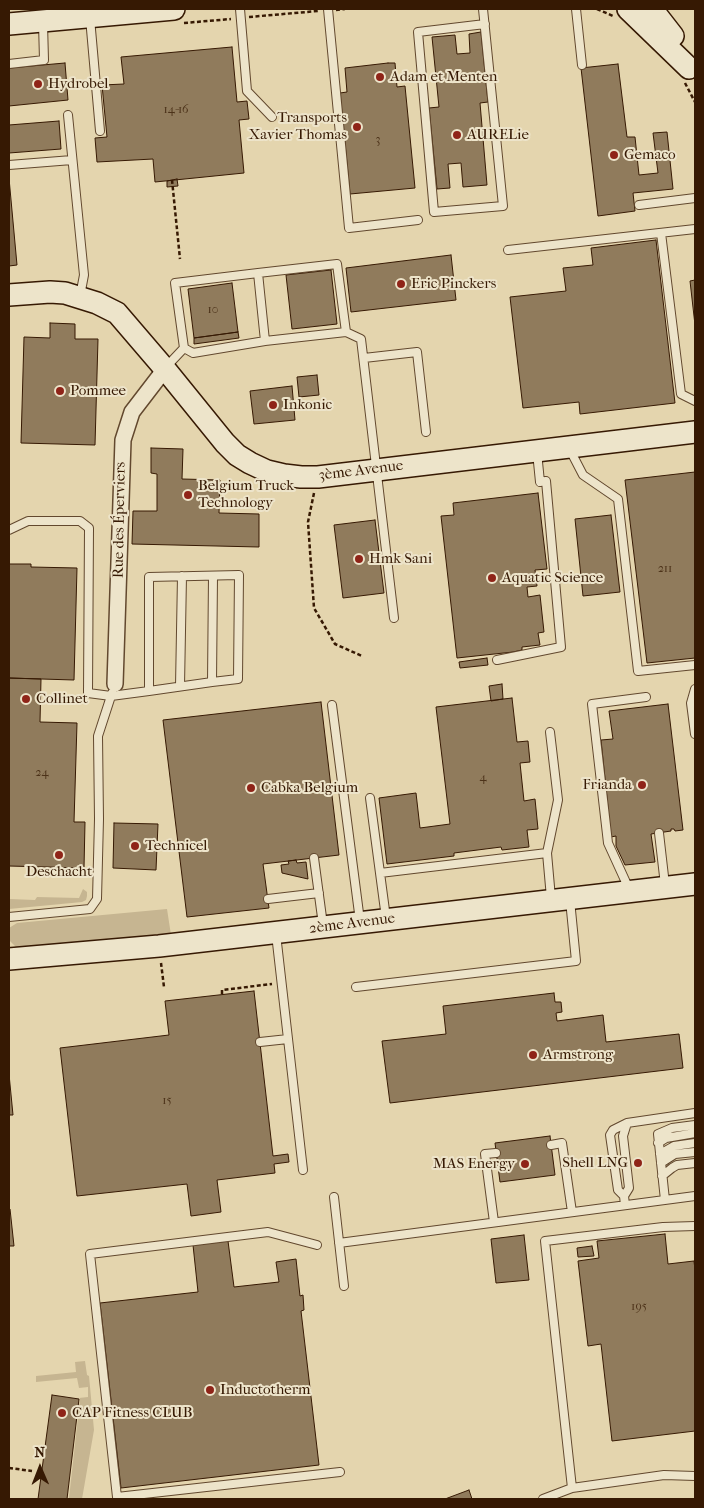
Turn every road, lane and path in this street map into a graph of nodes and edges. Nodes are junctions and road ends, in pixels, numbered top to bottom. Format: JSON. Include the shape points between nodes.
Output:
{"nodes":[{"id":1,"x":174,"y":9,"type":"edge"},
{"id":2,"x":240,"y":9,"type":"edge"},
{"id":3,"x":328,"y":9,"type":"edge"},
{"id":4,"x":483,"y":9,"type":"edge"},
{"id":5,"x":576,"y":9,"type":"edge"},
{"id":6,"x":628,"y":9,"type":"edge"},
{"id":7,"x":652,"y":9,"type":"edge"},
{"id":8,"x":89,"y":13,"type":"edge"},
{"id":9,"x":43,"y":21,"type":"junction"},
{"id":10,"x":9,"y":24,"type":"edge"},
{"id":11,"x":485,"y":24,"type":"junction"},
{"id":12,"x":9,"y":64,"type":"edge"},
{"id":13,"x":582,"y":65,"type":"dead end"},
{"id":14,"x":692,"y":73,"type":"edge"},
{"id":15,"x":68,"y":114,"type":"dead end"},
{"id":16,"x":272,"y":117,"type":"dead end"},
{"id":17,"x":100,"y":131,"type":"dead end"},
{"id":18,"x":72,"y":160,"type":"junction"},
{"id":19,"x":9,"y":166,"type":"edge"},
{"id":20,"x":172,"y":180,"type":"dead end"},
{"id":21,"x":695,"y":198,"type":"edge"},
{"id":22,"x":639,"y":205,"type":"dead end"},
{"id":23,"x":418,"y":220,"type":"dead end"},
{"id":24,"x":695,"y":229,"type":"edge"},
{"id":25,"x":661,"y":232,"type":"junction"},
{"id":26,"x":508,"y":250,"type":"dead end"},
{"id":27,"x":180,"y":259,"type":"dead end"},
{"id":28,"x":258,"y":273,"type":"junction"},
{"id":29,"x":9,"y":295,"type":"edge"},
{"id":30,"x":80,"y":296,"type":"junction"},
{"id":31,"x":346,"y":332,"type":"junction"},
{"id":32,"x":265,"y":342,"type":"junction"},
{"id":33,"x":184,"y":348,"type":"junction"},
{"id":34,"x":364,"y":358,"type":"junction"},
{"id":35,"x":165,"y":369,"type":"junction"},
{"id":36,"x":695,"y":400,"type":"edge"},
{"id":37,"x":426,"y":432,"type":"dead end"},
{"id":38,"x":695,"y":432,"type":"edge"},
{"id":39,"x":569,"y":446,"type":"junction"},
{"id":40,"x":536,"y":450,"type":"junction"},
{"id":41,"x":378,"y":470,"type":"junction"},
{"id":42,"x":318,"y":477,"type":"junction"},
{"id":43,"x":9,"y":530,"type":"edge"},
{"id":44,"x":182,"y":576,"type":"junction"},
{"id":45,"x":213,"y":576,"type":"junction"},
{"id":46,"x":394,"y":618,"type":"dead end"},
{"id":47,"x":362,"y":656,"type":"dead end"},
{"id":48,"x":497,"y":660,"type":"dead end"},
{"id":49,"x":695,"y":665,"type":"edge"},
{"id":50,"x":212,"y":682,"type":"junction"},
{"id":51,"x":180,"y":686,"type":"junction"},
{"id":52,"x":695,"y":689,"type":"edge"},
{"id":53,"x":113,"y":690,"type":"junction"},
{"id":54,"x":149,"y":691,"type":"junction"},
{"id":55,"x":646,"y":697,"type":"dead end"},
{"id":56,"x":332,"y":705,"type":"dead end"},
{"id":57,"x":550,"y":732,"type":"dead end"},
{"id":58,"x":695,"y":734,"type":"edge"},
{"id":59,"x":370,"y":798,"type":"dead end"},
{"id":60,"x":659,"y":833,"type":"dead end"},
{"id":61,"x":547,"y":853,"type":"junction"},
{"id":62,"x":314,"y":858,"type":"dead end"},
{"id":63,"x":380,"y":873,"type":"junction"},
{"id":64,"x":695,"y":884,"type":"edge"},
{"id":65,"x":666,"y":887,"type":"junction"},
{"id":66,"x":630,"y":891,"type":"junction"},
{"id":67,"x":319,"y":892,"type":"junction"},
{"id":68,"x":268,"y":898,"type":"dead end"},
{"id":69,"x":561,"y":899,"type":"junction"},
{"id":70,"x":9,"y":917,"type":"edge"},
{"id":71,"x":387,"y":920,"type":"junction"},
{"id":72,"x":360,"y":923,"type":"junction"},
{"id":73,"x":323,"y":927,"type":"junction"},
{"id":74,"x":275,"y":933,"type":"junction"},
{"id":75,"x":159,"y":946,"type":"junction"},
{"id":76,"x":9,"y":959,"type":"edge"},
{"id":77,"x":281,"y":983,"type":"junction"},
{"id":78,"x":356,"y":987,"type":"dead end"},
{"id":79,"x":164,"y":988,"type":"dead end"},
{"id":80,"x":222,"y":994,"type":"dead end"},
{"id":81,"x":288,"y":1039,"type":"junction"},
{"id":82,"x":260,"y":1042,"type":"dead end"},
{"id":83,"x":695,"y":1113,"type":"edge"},
{"id":84,"x":627,"y":1123,"type":"junction"},
{"id":85,"x":695,"y":1125,"type":"edge"},
{"id":86,"x":695,"y":1134,"type":"edge"},
{"id":87,"x":658,"y":1143,"type":"junction"},
{"id":88,"x":695,"y":1143,"type":"edge"},
{"id":89,"x":551,"y":1145,"type":"dead end"},
{"id":90,"x":695,"y":1152,"type":"edge"},
{"id":91,"x":496,"y":1153,"type":"dead end"},
{"id":92,"x":660,"y":1154,"type":"junction"},
{"id":93,"x":661,"y":1163,"type":"junction"},
{"id":94,"x":695,"y":1163,"type":"edge"},
{"id":95,"x":303,"y":1170,"type":"dead end"},
{"id":96,"x":662,"y":1176,"type":"junction"},
{"id":97,"x":624,"y":1196,"type":"junction"},
{"id":98,"x":695,"y":1196,"type":"edge"},
{"id":99,"x":334,"y":1197,"type":"dead end"},
{"id":100,"x":665,"y":1200,"type":"junction"},
{"id":101,"x":625,"y":1205,"type":"junction"},
{"id":102,"x":572,"y":1212,"type":"junction"},
{"id":103,"x":494,"y":1222,"type":"junction"},
{"id":104,"x":695,"y":1226,"type":"edge"},
{"id":105,"x":339,"y":1242,"type":"junction"},
{"id":106,"x":317,"y":1245,"type":"dead end"},
{"id":107,"x":344,"y":1286,"type":"dead end"},
{"id":108,"x":9,"y":1468,"type":"edge"},
{"id":109,"x":32,"y":1472,"type":"dead end"},
{"id":110,"x":340,"y":1472,"type":"dead end"},
{"id":111,"x":695,"y":1476,"type":"edge"},
{"id":112,"x":572,"y":1488,"type":"junction"},
{"id":113,"x":542,"y":1499,"type":"edge"}],
"edges":[{"from":1,"to":8,"type":"street"},
{"from":2,"to":16,"type":"lane","via":[[246,91]]},
{"from":3,"to":23,"type":"lane","via":[[348,228]]},
{"from":4,"to":11,"type":"lane"},
{"from":5,"to":13,"type":"lane"},
{"from":6,"to":14,"type":"street"},
{"from":7,"to":14,"type":"street","via":[[672,35]]},
{"from":8,"to":9,"type":"street"},
{"from":8,"to":17,"type":"lane"},
{"from":9,"to":10,"type":"street"},
{"from":9,"to":12,"type":"lane","via":[[44,60]]},
{"from":11,"to":11,"type":"lane","via":[[503,206],[434,212],[418,32]]},
{"from":15,"to":18,"type":"lane"},
{"from":18,"to":19,"type":"lane"},
{"from":18,"to":30,"type":"lane","via":[[84,275]]},
{"from":20,"to":27,"type":"path"},
{"from":21,"to":22,"type":"lane"},
{"from":24,"to":25,"type":"lane"},
{"from":25,"to":26,"type":"lane"},
{"from":25,"to":36,"type":"lane","via":[[681,394]]},
{"from":28,"to":31,"type":"lane","via":[[337,264]]},
{"from":28,"to":32,"type":"lane"},
{"from":28,"to":33,"type":"lane","via":[[175,283]]},
{"from":29,"to":30,"type":"street","name":"3ème Avenue","via":[[50,292]]},
{"from":30,"to":35,"type":"street","name":"3ème Avenue","via":[[117,313]]},
{"from":31,"to":32,"type":"lane"},
{"from":31,"to":34,"type":"lane","via":[[361,339]]},
{"from":32,"to":33,"type":"lane","via":[[193,352]]},
{"from":33,"to":35,"type":"lane"},
{"from":34,"to":37,"type":"lane","via":[[417,352]]},
{"from":34,"to":41,"type":"lane"},
{"from":35,"to":42,"type":"street","name":"3ème Avenue","via":[[237,455],[267,471]]},
{"from":35,"to":53,"type":"street","name":"Rue des Éperviers","via":[[132,412],[123,440]]},
{"from":38,"to":39,"type":"street","name":"3ème Avenue"},
{"from":39,"to":40,"type":"street","name":"3ème Avenue"},
{"from":39,"to":49,"type":"lane","via":[[583,475],[618,499],[638,670]]},
{"from":40,"to":41,"type":"street","name":"3ème Avenue"},
{"from":40,"to":48,"type":"lane","via":[[540,482],[546,481],[562,646]]},
{"from":41,"to":42,"type":"street","name":"3ème Avenue"},
{"from":41,"to":46,"type":"lane"},
{"from":42,"to":47,"type":"path","via":[[308,522],[314,608],[335,644]]},
{"from":43,"to":53,"type":"lane","via":[[28,521],[80,521],[89,528],[88,693]]},
{"from":44,"to":45,"type":"lane"},
{"from":44,"to":51,"type":"lane"},
{"from":44,"to":54,"type":"lane","via":[[149,577]]},
{"from":45,"to":50,"type":"lane"},
{"from":45,"to":50,"type":"lane","via":[[239,575],[238,679]]},
{"from":50,"to":51,"type":"lane"},
{"from":51,"to":54,"type":"lane"},
{"from":52,"to":58,"type":"lane","via":[[690,702]]},
{"from":53,"to":54,"type":"lane"},
{"from":53,"to":70,"type":"lane","via":[[98,736],[97,899],[90,909]]},
{"from":55,"to":66,"type":"lane","via":[[592,704],[608,843]]},
{"from":56,"to":72,"type":"lane"},
{"from":57,"to":61,"type":"lane","via":[[558,800]]},
{"from":59,"to":63,"type":"lane"},
{"from":60,"to":65,"type":"lane"},
{"from":61,"to":63,"type":"lane"},
{"from":61,"to":69,"type":"lane"},
{"from":62,"to":67,"type":"lane"},
{"from":63,"to":71,"type":"lane"},
{"from":64,"to":65,"type":"street","name":"2ème Avenue"},
{"from":65,"to":66,"type":"street","name":"2ème Avenue"},
{"from":66,"to":69,"type":"street","name":"2ème Avenue"},
{"from":67,"to":68,"type":"lane"},
{"from":67,"to":73,"type":"lane"},
{"from":69,"to":71,"type":"street","name":"2ème Avenue"},
{"from":69,"to":78,"type":"lane","via":[[576,961]]},
{"from":71,"to":72,"type":"street","name":"2ème Avenue"},
{"from":72,"to":73,"type":"street","name":"2ème Avenue"},
{"from":73,"to":74,"type":"street","name":"2ème Avenue"},
{"from":74,"to":75,"type":"street","name":"2ème Avenue"},
{"from":74,"to":77,"type":"lane"},
{"from":75,"to":76,"type":"street","name":"2ème Avenue"},
{"from":75,"to":79,"type":"path"},
{"from":77,"to":80,"type":"path","via":[[222,990]]},
{"from":77,"to":81,"type":"lane"},
{"from":81,"to":82,"type":"lane"},
{"from":81,"to":95,"type":"lane"},
{"from":83,"to":84,"type":"lane"},
{"from":84,"to":97,"type":"lane","via":[[623,1136],[629,1188]]},
{"from":84,"to":97,"type":"lane","via":[[610,1135],[618,1190]]},
{"from":85,"to":87,"type":"lane","via":[[663,1131],[658,1134]]},
{"from":86,"to":87,"type":"lane","via":[[666,1138]]},
{"from":87,"to":92,"type":"lane"},
{"from":88,"to":92,"type":"lane","via":[[674,1146]]},
{"from":89,"to":102,"type":"lane","via":[[562,1143]]},
{"from":90,"to":93,"type":"lane","via":[[675,1154]]},
{"from":91,"to":103,"type":"lane","via":[[485,1154]]},
{"from":92,"to":93,"type":"lane"},
{"from":93,"to":96,"type":"lane"},
{"from":94,"to":96,"type":"lane","via":[[678,1165]]},
{"from":96,"to":100,"type":"lane"},
{"from":97,"to":101,"type":"lane"},
{"from":98,"to":100,"type":"lane"},
{"from":99,"to":105,"type":"lane"},
{"from":100,"to":101,"type":"lane"},
{"from":101,"to":102,"type":"lane"},
{"from":102,"to":103,"type":"lane"},
{"from":103,"to":105,"type":"lane"},
{"from":104,"to":112,"type":"lane","via":[[545,1241]]},
{"from":105,"to":107,"type":"lane"},
{"from":106,"to":110,"type":"lane","via":[[268,1232],[90,1254],[117,1496]]},
{"from":108,"to":109,"type":"path"},
{"from":111,"to":112,"type":"lane","via":[[664,1475]]},
{"from":112,"to":113,"type":"lane"}]}
